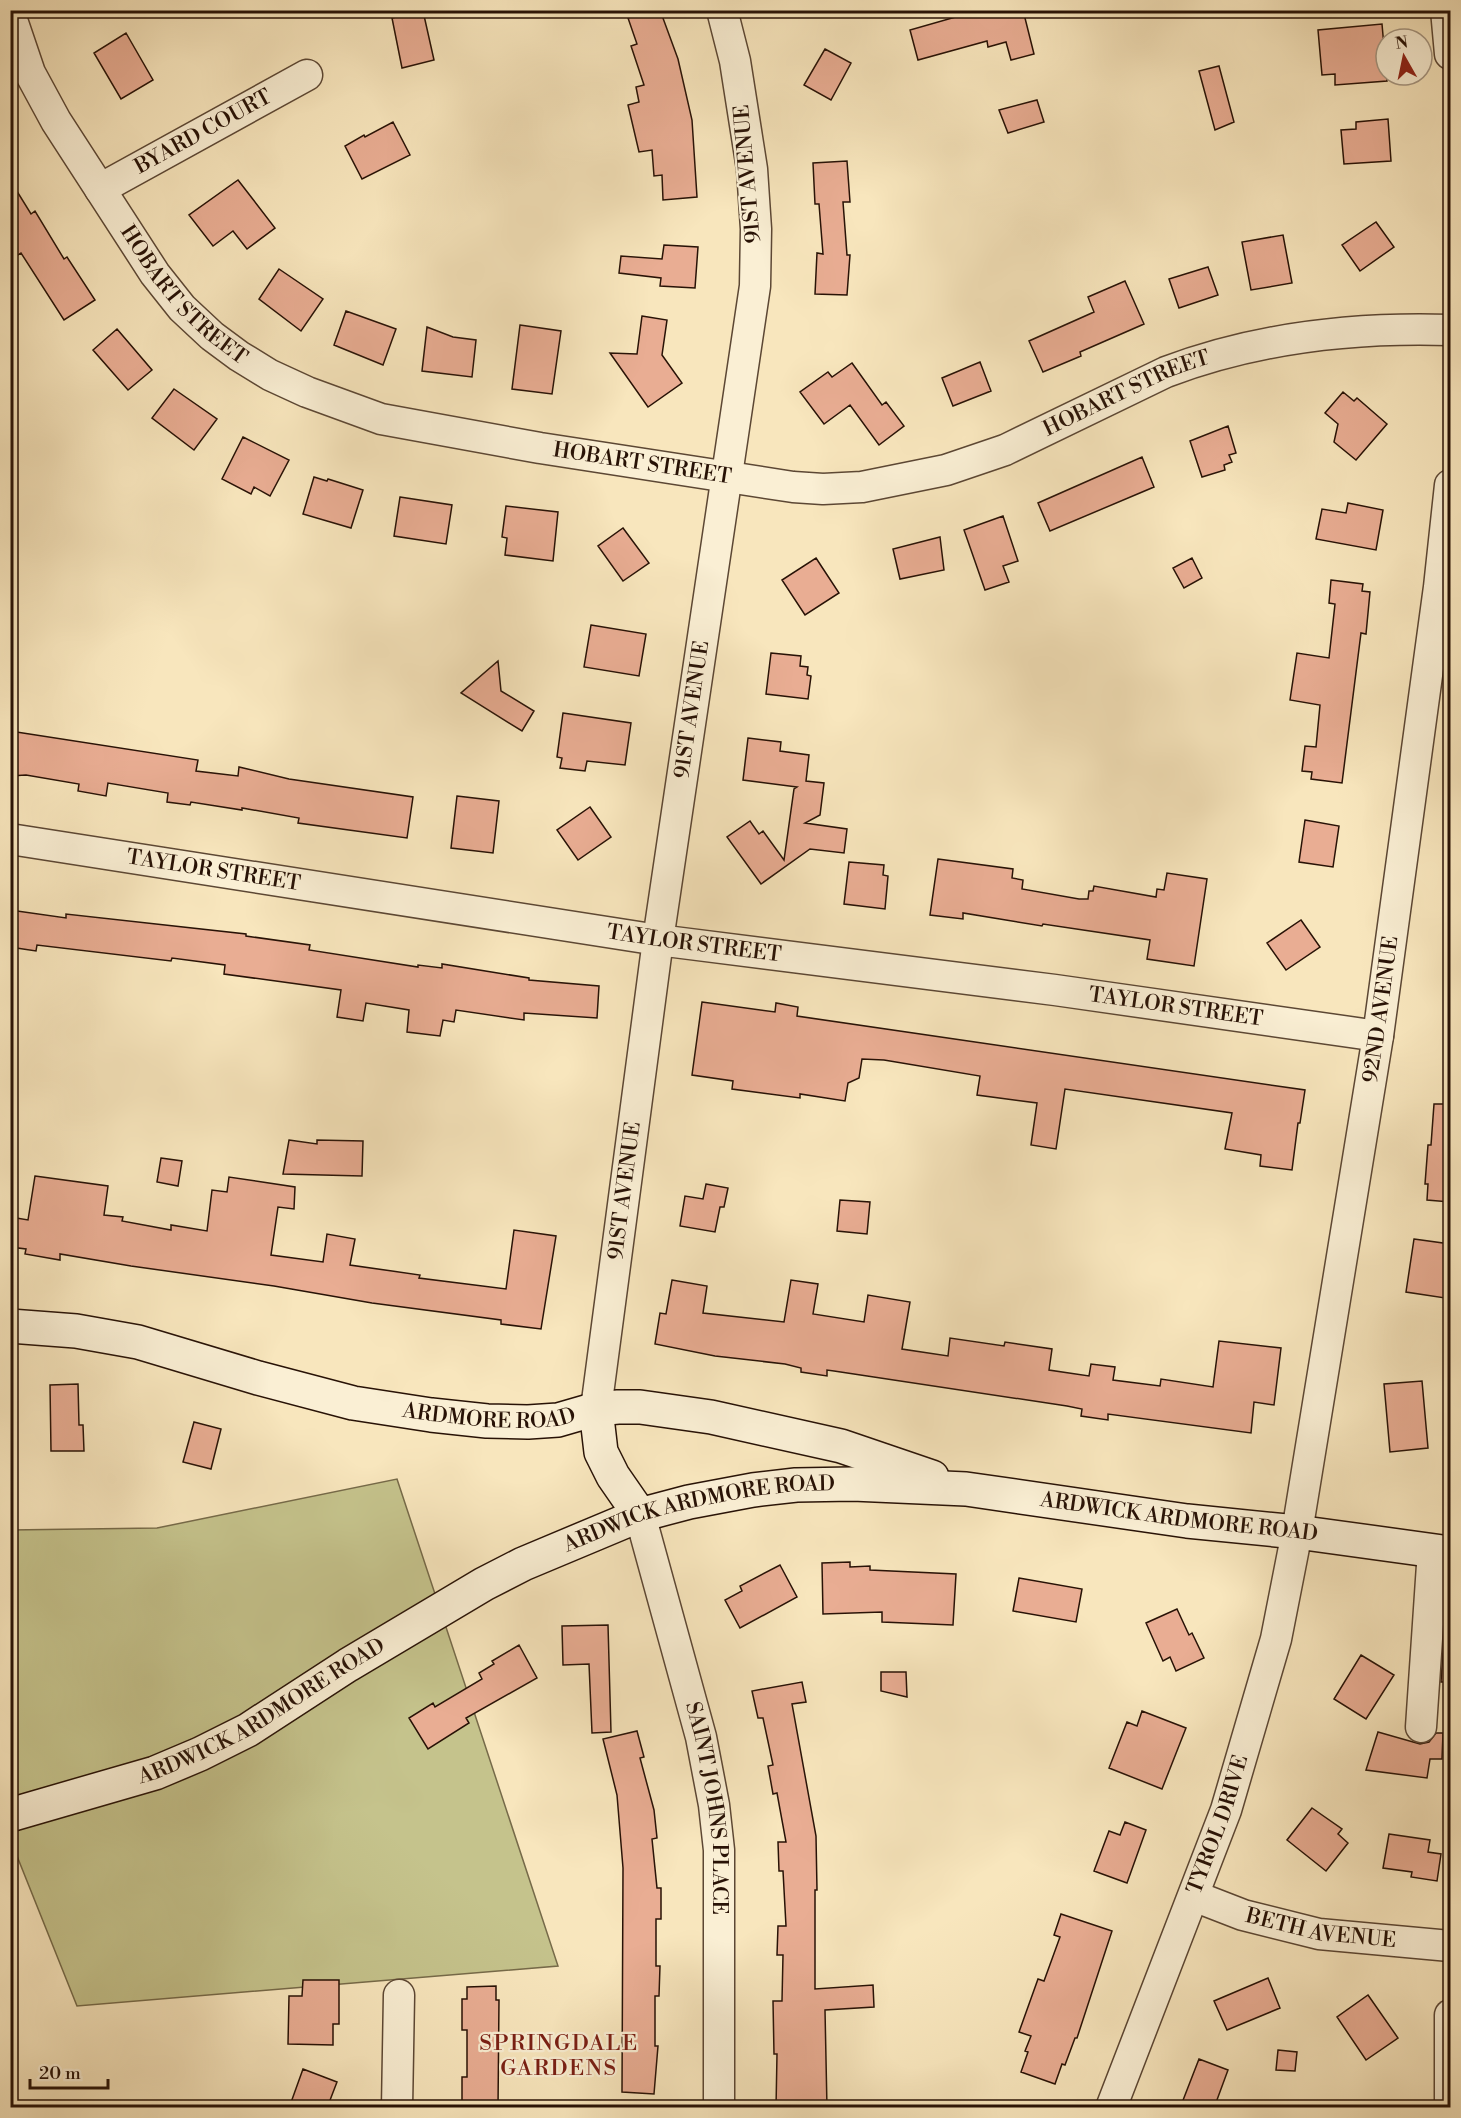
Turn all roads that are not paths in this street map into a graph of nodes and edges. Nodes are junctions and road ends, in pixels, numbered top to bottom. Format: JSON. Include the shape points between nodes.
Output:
{"nodes":[{"id":1,"x":1446,"y":10,"type":"edge"},
{"id":2,"x":730,"y":12,"type":"edge"},
{"id":3,"x":10,"y":14,"type":"edge"},
{"id":4,"x":1450,"y":54,"type":"edge"},
{"id":5,"x":307,"y":75,"type":"dead end"},
{"id":6,"x":100,"y":189,"type":"junction"},
{"id":7,"x":1450,"y":330,"type":"edge"},
{"id":8,"x":727,"y":476,"type":"junction"},
{"id":9,"x":1450,"y":484,"type":"edge"},
{"id":10,"x":10,"y":839,"type":"edge"},
{"id":11,"x":658,"y":940,"type":"junction"},
{"id":12,"x":1378,"y":1036,"type":"junction"},
{"id":13,"x":10,"y":1326,"type":"edge"},
{"id":14,"x":596,"y":1409,"type":"junction"},
{"id":15,"x":966,"y":1489,"type":"junction"},
{"id":16,"x":640,"y":1515,"type":"junction"},
{"id":17,"x":1298,"y":1532,"type":"junction"},
{"id":18,"x":1442,"y":1551,"type":"edge"},
{"id":19,"x":1440,"y":1616,"type":"edge"},
{"id":20,"x":1421,"y":1727,"type":"dead end"},
{"id":21,"x":10,"y":1815,"type":"edge"},
{"id":22,"x":1194,"y":1896,"type":"junction"},
{"id":23,"x":1450,"y":1946,"type":"edge"},
{"id":24,"x":399,"y":1995,"type":"dead end"},
{"id":25,"x":1450,"y":2015,"type":"edge"},
{"id":26,"x":397,"y":2108,"type":"edge"},
{"id":27,"x":719,"y":2108,"type":"edge"},
{"id":28,"x":1111,"y":2108,"type":"edge"},
{"id":29,"x":1450,"y":2108,"type":"edge"}],
"edges":[{"from":1,"to":4,"type":"street"},
{"from":2,"to":8,"type":"street","name":"91ST AVENUE","via":[[756,229],[755,286]]},
{"from":3,"to":6,"type":"street","name":"HOBART STREET","via":[[30,73]]},
{"from":5,"to":6,"type":"street","name":"BYARD COURT"},
{"from":6,"to":8,"type":"street","name":"HOBART STREET","via":[[154,274],[183,308],[239,356],[298,388],[391,421]]},
{"from":7,"to":8,"type":"street","name":"HOBART STREET","via":[[1332,334],[1260,344],[1192,362],[1005,450],[897,481],[823,489],[793,488]]},
{"from":8,"to":11,"type":"street","name":"91ST AVENUE"},
{"from":9,"to":12,"type":"street","name":"92ND AVENUE"},
{"from":10,"to":11,"type":"street","name":"TAYLOR STREET"},
{"from":11,"to":12,"type":"street","name":"TAYLOR STREET","via":[[1079,993]]},
{"from":11,"to":14,"type":"street","name":"91ST AVENUE"},
{"from":12,"to":17,"type":"street","name":"92ND AVENUE"},
{"from":13,"to":14,"type":"street","name":"ARDMORE ROAD","via":[[76,1331],[138,1342],[353,1403],[431,1415],[528,1422],[558,1420]]},
{"from":14,"to":15,"type":"street","name":"ARDMORE ROAD","via":[[640,1407],[711,1417],[841,1446]]},
{"from":14,"to":16,"type":"street","via":[[602,1452]]},
{"from":15,"to":16,"type":"street","name":"ARDWICK ARDMORE ROAD","via":[[796,1485],[689,1502]]},
{"from":15,"to":17,"type":"street","name":"ARDWICK ARDMORE ROAD","via":[[1187,1521]]},
{"from":16,"to":21,"type":"street","name":"ARDWICK ARDMORE ROAD","via":[[484,1584],[248,1730],[200,1754],[155,1773]]},
{"from":16,"to":27,"type":"street","name":"SAINT JOHNS PLACE","via":[[701,1737],[714,1805],[719,1850]]},
{"from":17,"to":18,"type":"street","name":"ARDWICK ARDMORE ROAD"},
{"from":17,"to":22,"type":"street","name":"TYROL DRIVE","via":[[1255,1716],[1227,1810]]},
{"from":18,"to":19,"type":"street"},
{"from":19,"to":20,"type":"street"},
{"from":22,"to":23,"type":"street","name":"BETH AVENUE","via":[[1243,1915],[1319,1934]]},
{"from":22,"to":28,"type":"street","name":"TYROL DRIVE"},
{"from":24,"to":26,"type":"street"},
{"from":25,"to":29,"type":"street"}]}
